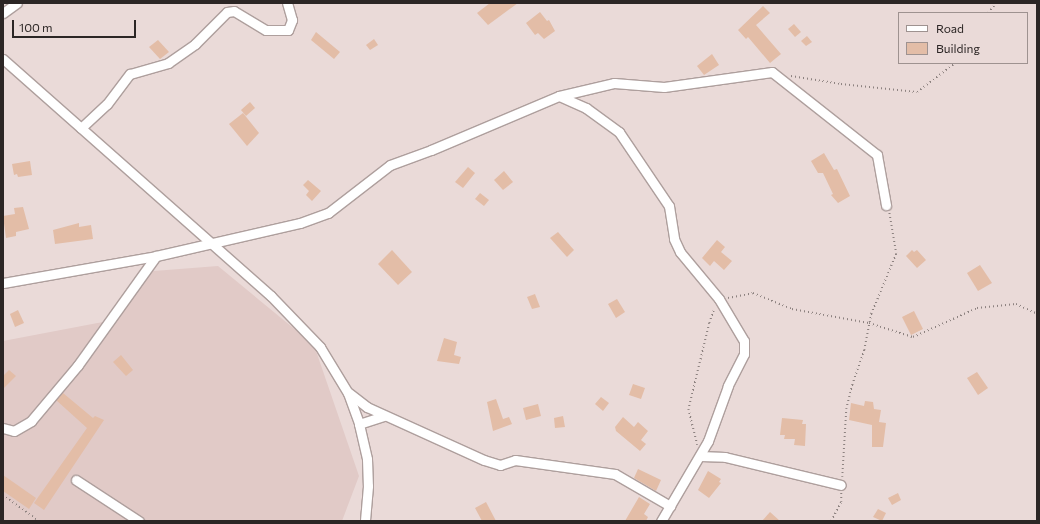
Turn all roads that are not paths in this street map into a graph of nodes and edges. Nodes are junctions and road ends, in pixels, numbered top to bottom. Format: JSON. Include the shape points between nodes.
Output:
{"nodes":[{"id":1,"x":17,"y":3,"type":"edge"},
{"id":2,"x":287,"y":3,"type":"edge"},
{"id":3,"x":3,"y":13,"type":"edge"},
{"id":4,"x":3,"y":58,"type":"edge"},
{"id":5,"x":559,"y":96,"type":"junction"},
{"id":6,"x":81,"y":128,"type":"junction"},
{"id":7,"x":886,"y":205,"type":"road end"},
{"id":8,"x":212,"y":245,"type":"junction"},
{"id":9,"x":156,"y":256,"type":"junction"},
{"id":10,"x":3,"y":283,"type":"edge"},
{"id":11,"x":348,"y":393,"type":"junction"},
{"id":12,"x":384,"y":416,"type":"junction"},
{"id":13,"x":360,"y":424,"type":"junction"},
{"id":14,"x":3,"y":428,"type":"edge"},
{"id":15,"x":700,"y":456,"type":"junction"},
{"id":16,"x":76,"y":480,"type":"dead end"},
{"id":17,"x":841,"y":485,"type":"road end"},
{"id":18,"x":670,"y":506,"type":"junction"},
{"id":19,"x":139,"y":521,"type":"edge"},
{"id":20,"x":365,"y":521,"type":"edge"},
{"id":21,"x":661,"y":521,"type":"edge"}],
"edges":[{"from":1,"to":3,"type":"street"},
{"from":2,"to":6,"type":"street","via":[[292,20],[288,30],[266,30],[234,11],[227,12],[195,44],[168,63],[130,74],[107,104]]},
{"from":4,"to":6,"type":"street"},
{"from":5,"to":7,"type":"street","via":[[614,83],[664,87],[772,72],[877,155]]},
{"from":5,"to":8,"type":"street","via":[[390,165],[328,213],[300,223]]},
{"from":5,"to":15,"type":"street","via":[[586,108],[620,132],[669,206],[674,239],[680,252],[719,299],[744,341],[744,354],[728,386]]},
{"from":6,"to":8,"type":"street"},
{"from":8,"to":9,"type":"street"},
{"from":8,"to":11,"type":"street","via":[[271,296],[320,347]]},
{"from":9,"to":10,"type":"street"},
{"from":9,"to":14,"type":"street","via":[[78,365],[31,421],[14,431]]},
{"from":11,"to":12,"type":"street"},
{"from":11,"to":13,"type":"street"},
{"from":12,"to":13,"type":"street"},
{"from":12,"to":18,"type":"street","via":[[414,427],[441,443],[500,464],[515,460],[615,474]]},
{"from":13,"to":20,"type":"street","via":[[367,459]]},
{"from":15,"to":17,"type":"street","via":[[725,457]]},
{"from":15,"to":18,"type":"street"},
{"from":16,"to":19,"type":"street"},
{"from":18,"to":21,"type":"street"}]}
